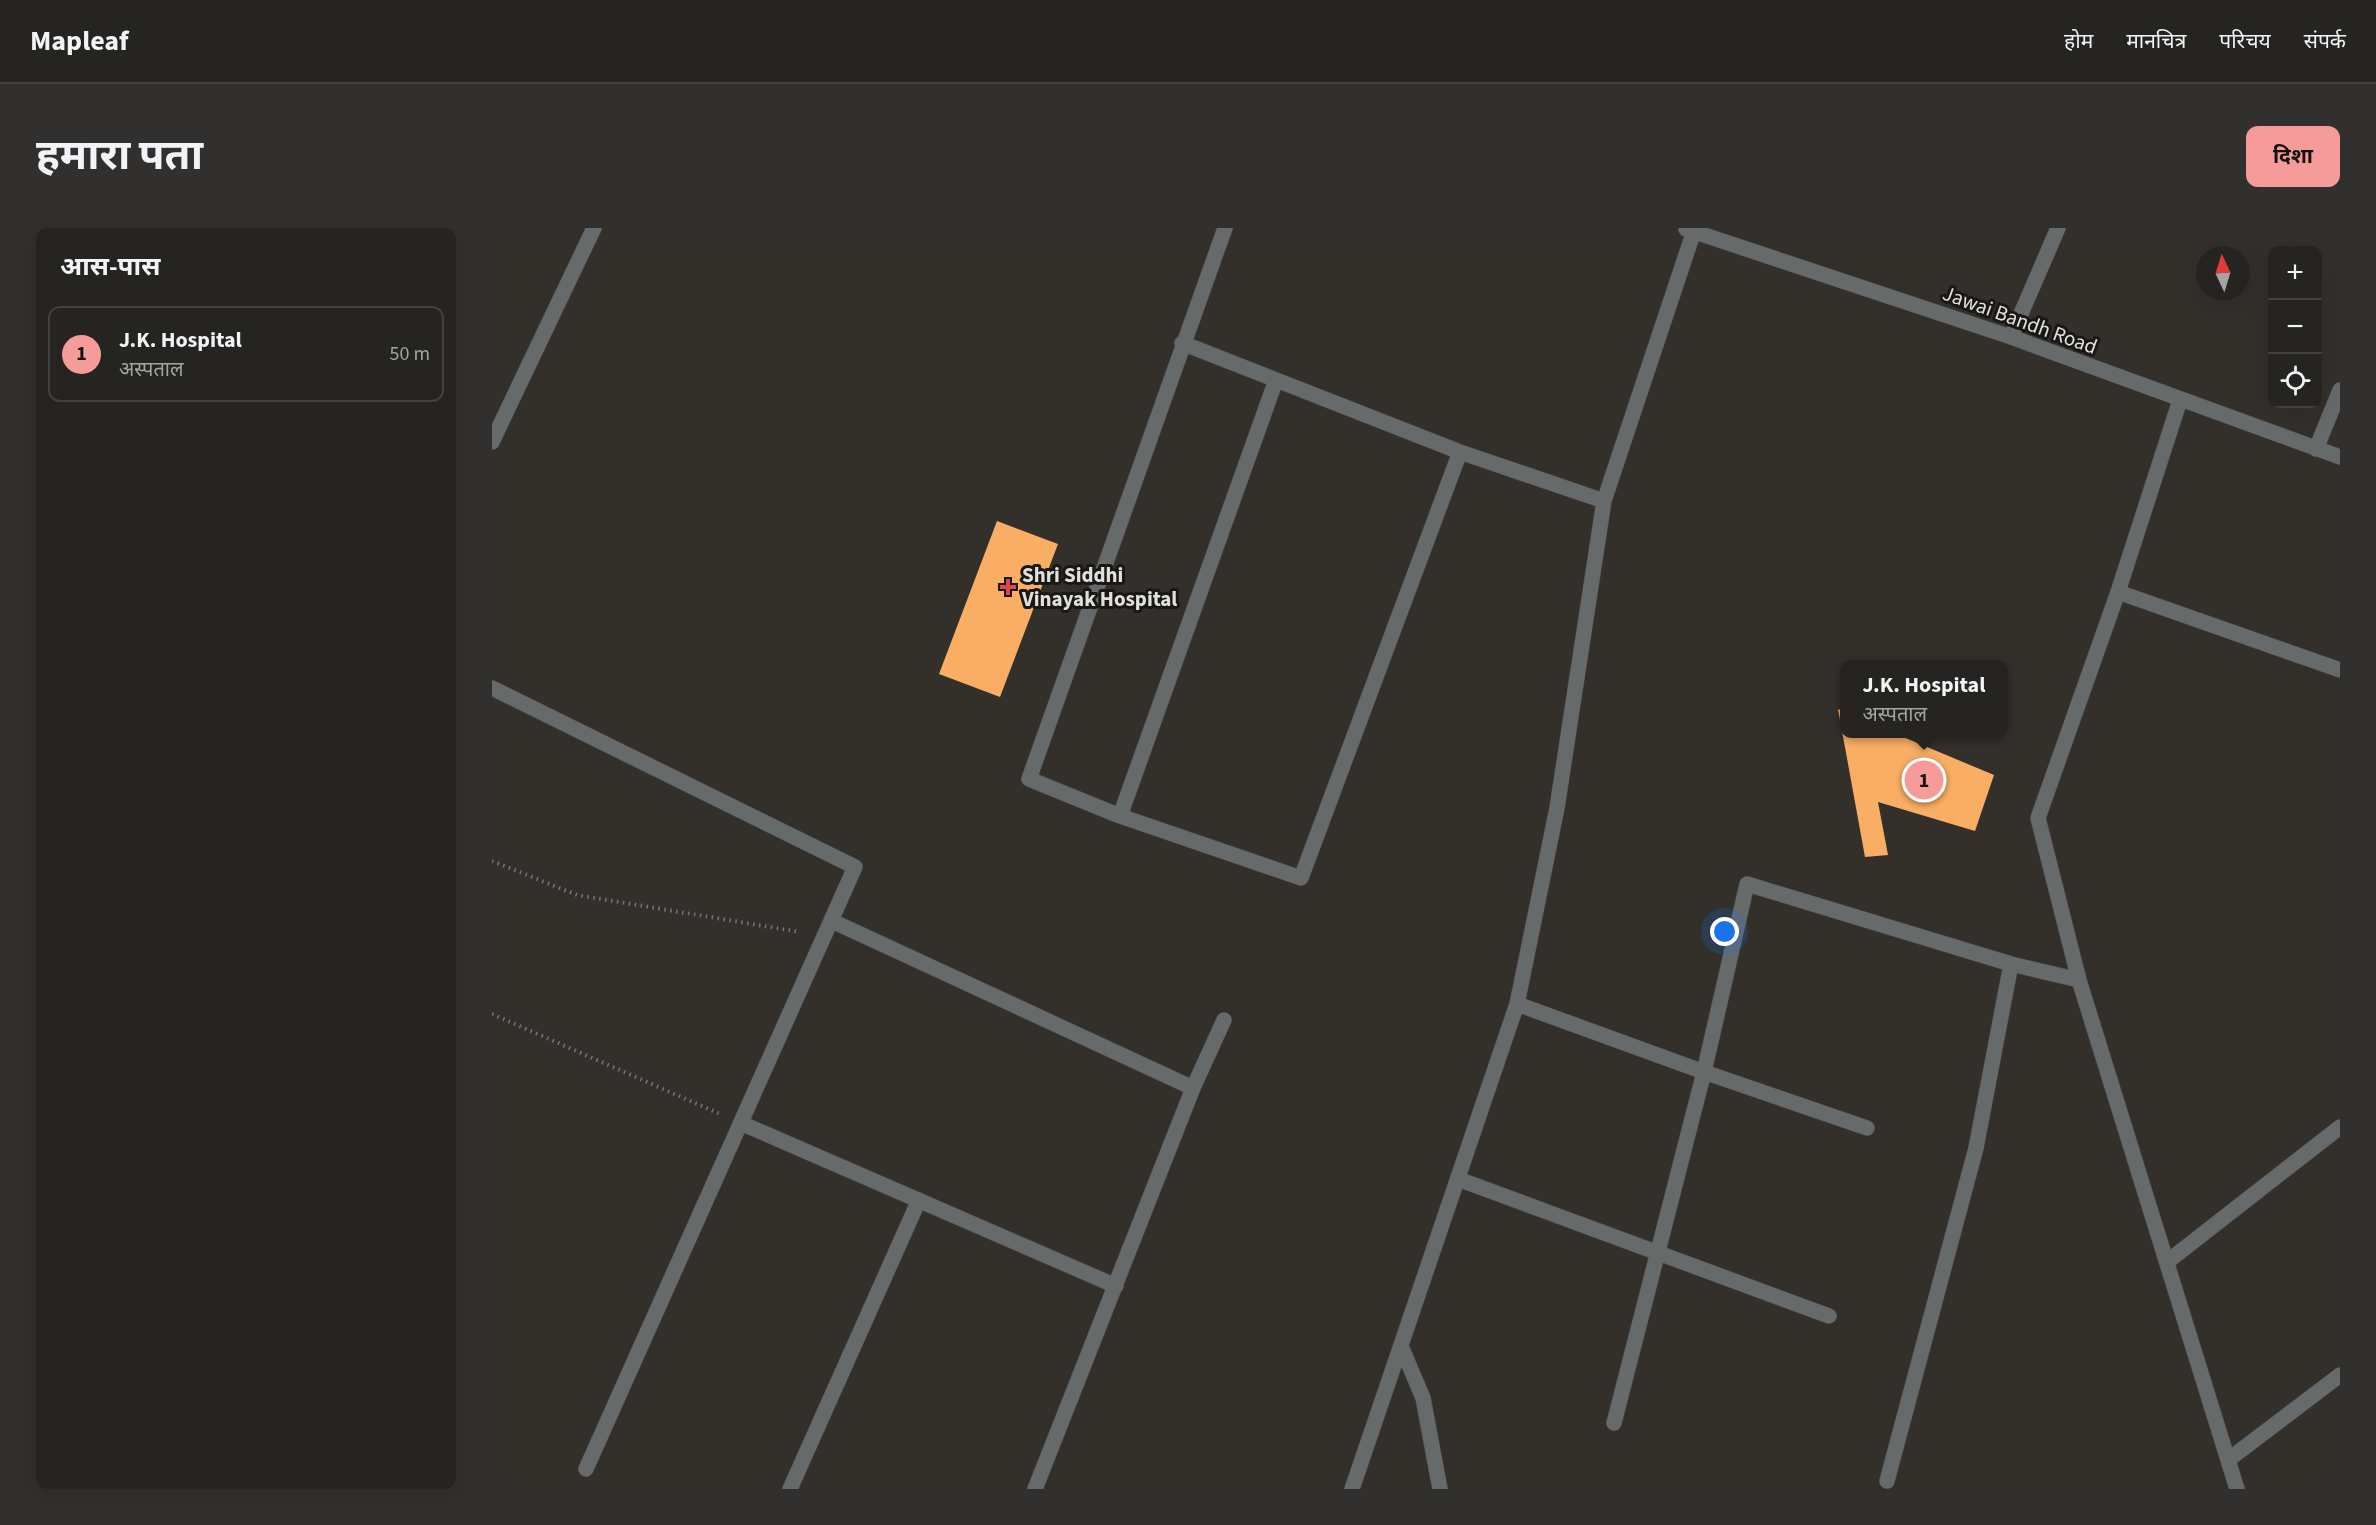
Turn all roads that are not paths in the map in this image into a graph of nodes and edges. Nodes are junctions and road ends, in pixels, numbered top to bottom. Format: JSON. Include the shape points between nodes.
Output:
{"nodes":[{"id":1,"x":594,"y":228,"type":"edge"},
{"id":2,"x":1225,"y":228,"type":"edge"},
{"id":3,"x":2058,"y":228,"type":"edge"},
{"id":4,"x":1689,"y":230,"type":"edge"},
{"id":5,"x":2011,"y":337,"type":"junction"},
{"id":6,"x":1182,"y":343,"type":"junction"},
{"id":7,"x":1276,"y":380,"type":"junction"},
{"id":8,"x":2340,"y":390,"type":"edge"},
{"id":9,"x":2180,"y":400,"type":"junction"},
{"id":10,"x":492,"y":442,"type":"edge"},
{"id":11,"x":2316,"y":448,"type":"junction"},
{"id":12,"x":1460,"y":452,"type":"junction"},
{"id":13,"x":2340,"y":457,"type":"edge"},
{"id":14,"x":1605,"y":501,"type":"junction"},
{"id":15,"x":2118,"y":592,"type":"junction"},
{"id":16,"x":2340,"y":670,"type":"edge"},
{"id":17,"x":492,"y":688,"type":"edge"},
{"id":18,"x":1120,"y":816,"type":"junction"},
{"id":19,"x":832,"y":921,"type":"junction"},
{"id":20,"x":2011,"y":964,"type":"junction"},
{"id":21,"x":2079,"y":980,"type":"junction"},
{"id":22,"x":1517,"y":1004,"type":"junction"},
{"id":23,"x":1224,"y":1020,"type":"dead end"},
{"id":24,"x":1704,"y":1072,"type":"junction"},
{"id":25,"x":1193,"y":1088,"type":"junction"},
{"id":26,"x":742,"y":1124,"type":"junction"},
{"id":27,"x":2340,"y":1126,"type":"edge"},
{"id":28,"x":1867,"y":1128,"type":"dead end"},
{"id":29,"x":1458,"y":1179,"type":"junction"},
{"id":30,"x":919,"y":1200,"type":"junction"},
{"id":31,"x":1658,"y":1251,"type":"junction"},
{"id":32,"x":2166,"y":1262,"type":"junction"},
{"id":33,"x":1116,"y":1286,"type":"junction"},
{"id":34,"x":1829,"y":1316,"type":"dead end"},
{"id":35,"x":1401,"y":1346,"type":"junction"},
{"id":36,"x":2340,"y":1375,"type":"edge"},
{"id":37,"x":1614,"y":1423,"type":"dead end"},
{"id":38,"x":2228,"y":1460,"type":"junction"},
{"id":39,"x":586,"y":1469,"type":"dead end"},
{"id":40,"x":1887,"y":1481,"type":"dead end"},
{"id":41,"x":790,"y":1489,"type":"edge"},
{"id":42,"x":1035,"y":1489,"type":"edge"},
{"id":43,"x":1352,"y":1489,"type":"edge"},
{"id":44,"x":1440,"y":1489,"type":"edge"},
{"id":45,"x":2237,"y":1489,"type":"edge"}],
"edges":[{"from":1,"to":10,"type":"street"},
{"from":2,"to":6,"type":"street"},
{"from":3,"to":5,"type":"street"},
{"from":4,"to":5,"type":"street","name":"Jawai Bandh Road"},
{"from":4,"to":14,"type":"street"},
{"from":5,"to":9,"type":"street","name":"Jawai Bandh Road"},
{"from":6,"to":7,"type":"street"},
{"from":6,"to":18,"type":"street","via":[[1029,779]]},
{"from":7,"to":12,"type":"street"},
{"from":7,"to":18,"type":"street"},
{"from":8,"to":11,"type":"street"},
{"from":9,"to":11,"type":"street","name":"Jawai Bandh Road"},
{"from":9,"to":15,"type":"street"},
{"from":11,"to":13,"type":"street","name":"Jawai Bandh Road"},
{"from":12,"to":14,"type":"street"},
{"from":12,"to":18,"type":"street","via":[[1300,878]]},
{"from":14,"to":22,"type":"street","via":[[1557,808]]},
{"from":15,"to":16,"type":"street"},
{"from":15,"to":21,"type":"street","via":[[2038,818]]},
{"from":17,"to":19,"type":"street","via":[[855,867]]},
{"from":19,"to":25,"type":"street"},
{"from":19,"to":26,"type":"street"},
{"from":20,"to":21,"type":"street"},
{"from":20,"to":24,"type":"street","via":[[1747,884]]},
{"from":20,"to":40,"type":"street","via":[[1976,1148]]},
{"from":21,"to":32,"type":"street"},
{"from":22,"to":24,"type":"street"},
{"from":22,"to":29,"type":"street"},
{"from":23,"to":25,"type":"street"},
{"from":24,"to":28,"type":"street"},
{"from":24,"to":31,"type":"street"},
{"from":25,"to":33,"type":"street"},
{"from":26,"to":30,"type":"street"},
{"from":26,"to":39,"type":"street"},
{"from":27,"to":32,"type":"street"},
{"from":29,"to":31,"type":"street"},
{"from":29,"to":35,"type":"street"},
{"from":30,"to":33,"type":"street"},
{"from":30,"to":41,"type":"street"},
{"from":31,"to":34,"type":"street"},
{"from":31,"to":37,"type":"street"},
{"from":32,"to":38,"type":"street"},
{"from":33,"to":42,"type":"street"},
{"from":35,"to":43,"type":"street"},
{"from":35,"to":44,"type":"street","via":[[1423,1398]]},
{"from":36,"to":38,"type":"street"},
{"from":38,"to":45,"type":"street"}]}
